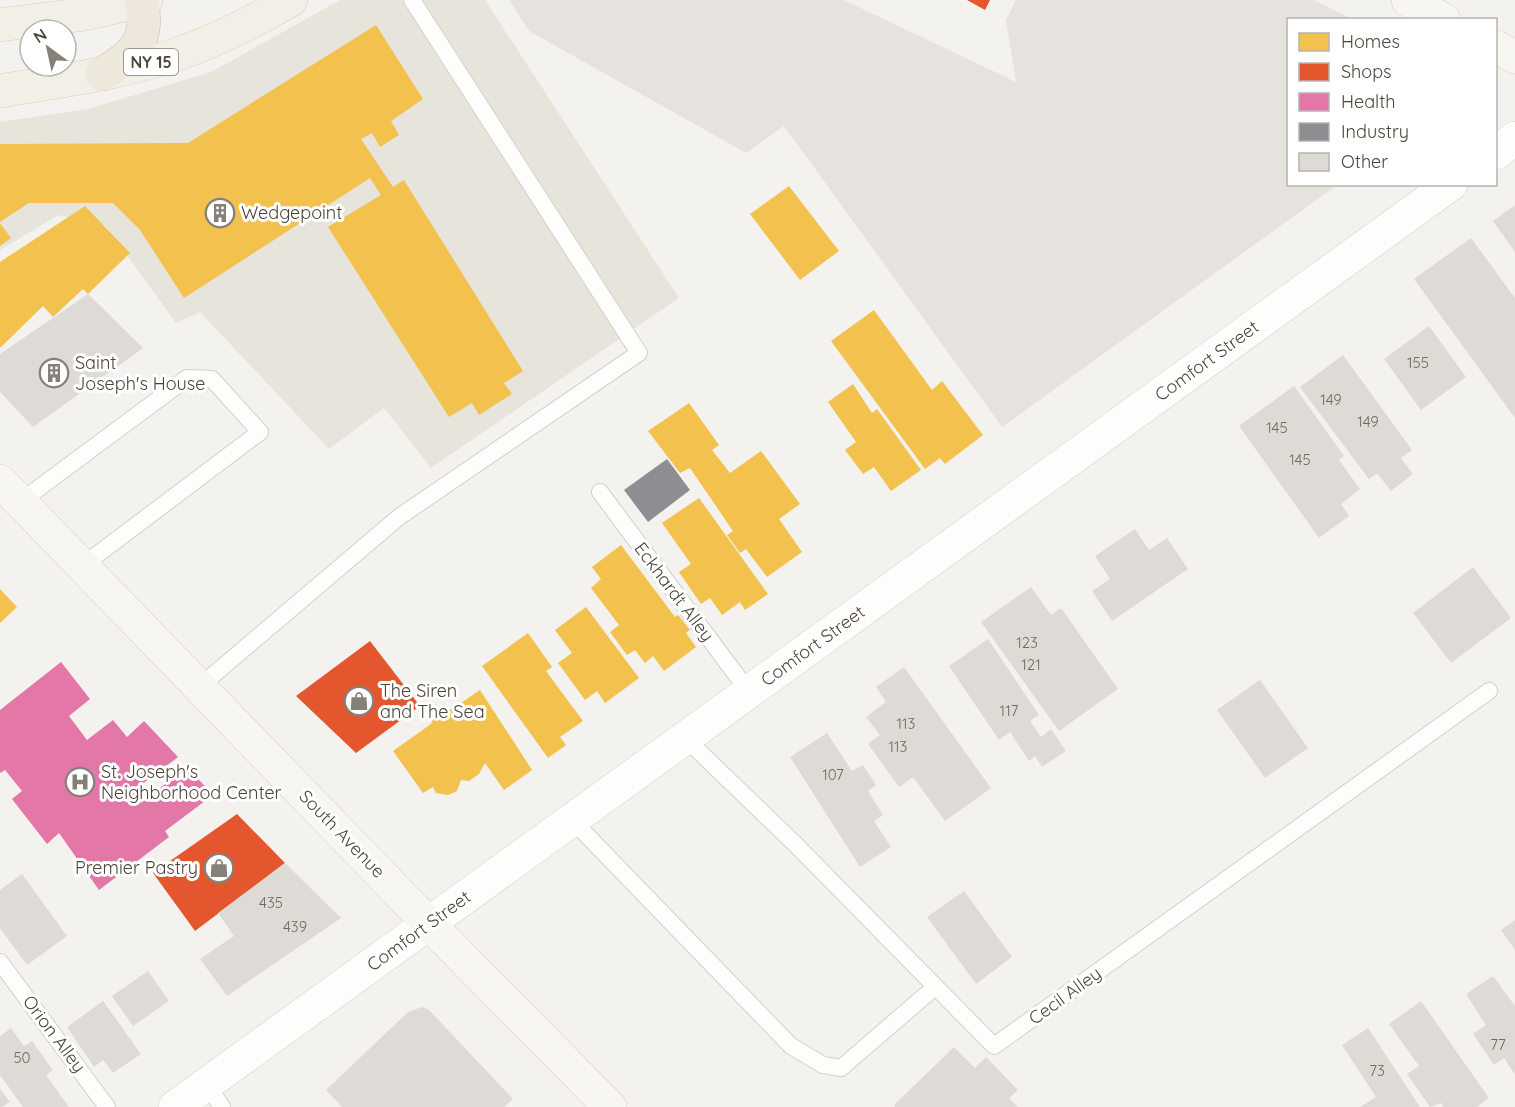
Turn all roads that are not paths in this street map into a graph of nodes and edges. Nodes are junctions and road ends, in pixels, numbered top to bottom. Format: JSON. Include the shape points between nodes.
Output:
{"nodes":[{"id":1,"x":143,"y":0,"type":"edge"},
{"id":2,"x":291,"y":0,"type":"edge"},
{"id":3,"x":412,"y":0,"type":"edge"},
{"id":4,"x":1408,"y":0,"type":"edge"},
{"id":5,"x":1440,"y":18,"type":"edge"},
{"id":6,"x":0,"y":25,"type":"edge"},
{"id":7,"x":1497,"y":48,"type":"edge"},
{"id":8,"x":1515,"y":57,"type":"edge"},
{"id":9,"x":102,"y":74,"type":"junction"},
{"id":10,"x":0,"y":91,"type":"edge"},
{"id":11,"x":1515,"y":138,"type":"edge"},
{"id":12,"x":1497,"y":152,"type":"edge"},
{"id":13,"x":1448,"y":186,"type":"edge"},
{"id":14,"x":10,"y":491,"type":"edge"},
{"id":15,"x":600,"y":492,"type":"dead end"},
{"id":16,"x":82,"y":566,"type":"junction"},
{"id":17,"x":199,"y":687,"type":"junction"},
{"id":18,"x":1489,"y":691,"type":"dead end"},
{"id":19,"x":749,"y":692,"type":"junction"},
{"id":20,"x":685,"y":738,"type":"junction"},
{"id":21,"x":572,"y":820,"type":"junction"},
{"id":22,"x":429,"y":924,"type":"junction"},
{"id":23,"x":0,"y":962,"type":"edge"},
{"id":24,"x":935,"y":987,"type":"junction"},
{"id":25,"x":214,"y":1096,"type":"edge"},
{"id":26,"x":107,"y":1107,"type":"edge"},
{"id":27,"x":175,"y":1107,"type":"edge"},
{"id":28,"x":610,"y":1107,"type":"edge"}],
"edges":[{"from":1,"to":6,"type":"main road","via":[[85,14]]},
{"from":1,"to":9,"type":"highway","via":[[144,25],[137,46]]},
{"from":2,"to":9,"type":"main road","number":"NY 15","via":[[200,45]]},
{"from":3,"to":17,"type":"lane","via":[[639,353],[399,517]]},
{"from":4,"to":5,"type":"main road"},
{"from":7,"to":8,"type":"main road"},
{"from":9,"to":10,"type":"main road","number":"NY 15"},
{"from":11,"to":12,"type":"street"},
{"from":13,"to":19,"type":"street","name":"Comfort Street"},
{"from":14,"to":16,"type":"main road","name":"South Avenue"},
{"from":14,"to":16,"type":"lane","via":[[187,378],[212,379],[260,432]]},
{"from":15,"to":19,"type":"lane","name":"Eckhardt Alley"},
{"from":16,"to":17,"type":"main road","name":"South Avenue"},
{"from":17,"to":22,"type":"main road","name":"South Avenue"},
{"from":18,"to":24,"type":"lane","name":"Cecil Alley","via":[[994,1046]]},
{"from":19,"to":20,"type":"street","name":"Comfort Street"},
{"from":20,"to":21,"type":"street","name":"Comfort Street"},
{"from":20,"to":24,"type":"lane","name":"Cecil Alley"},
{"from":21,"to":22,"type":"street","name":"Comfort Street"},
{"from":21,"to":24,"type":"lane","via":[[791,1046],[823,1065],[841,1068]]},
{"from":22,"to":25,"type":"street","name":"Comfort Street"},
{"from":22,"to":28,"type":"main road","name":"South Avenue"},
{"from":23,"to":26,"type":"lane","name":"Orion Alley"},
{"from":25,"to":27,"type":"street","name":"Comfort Street"}]}
